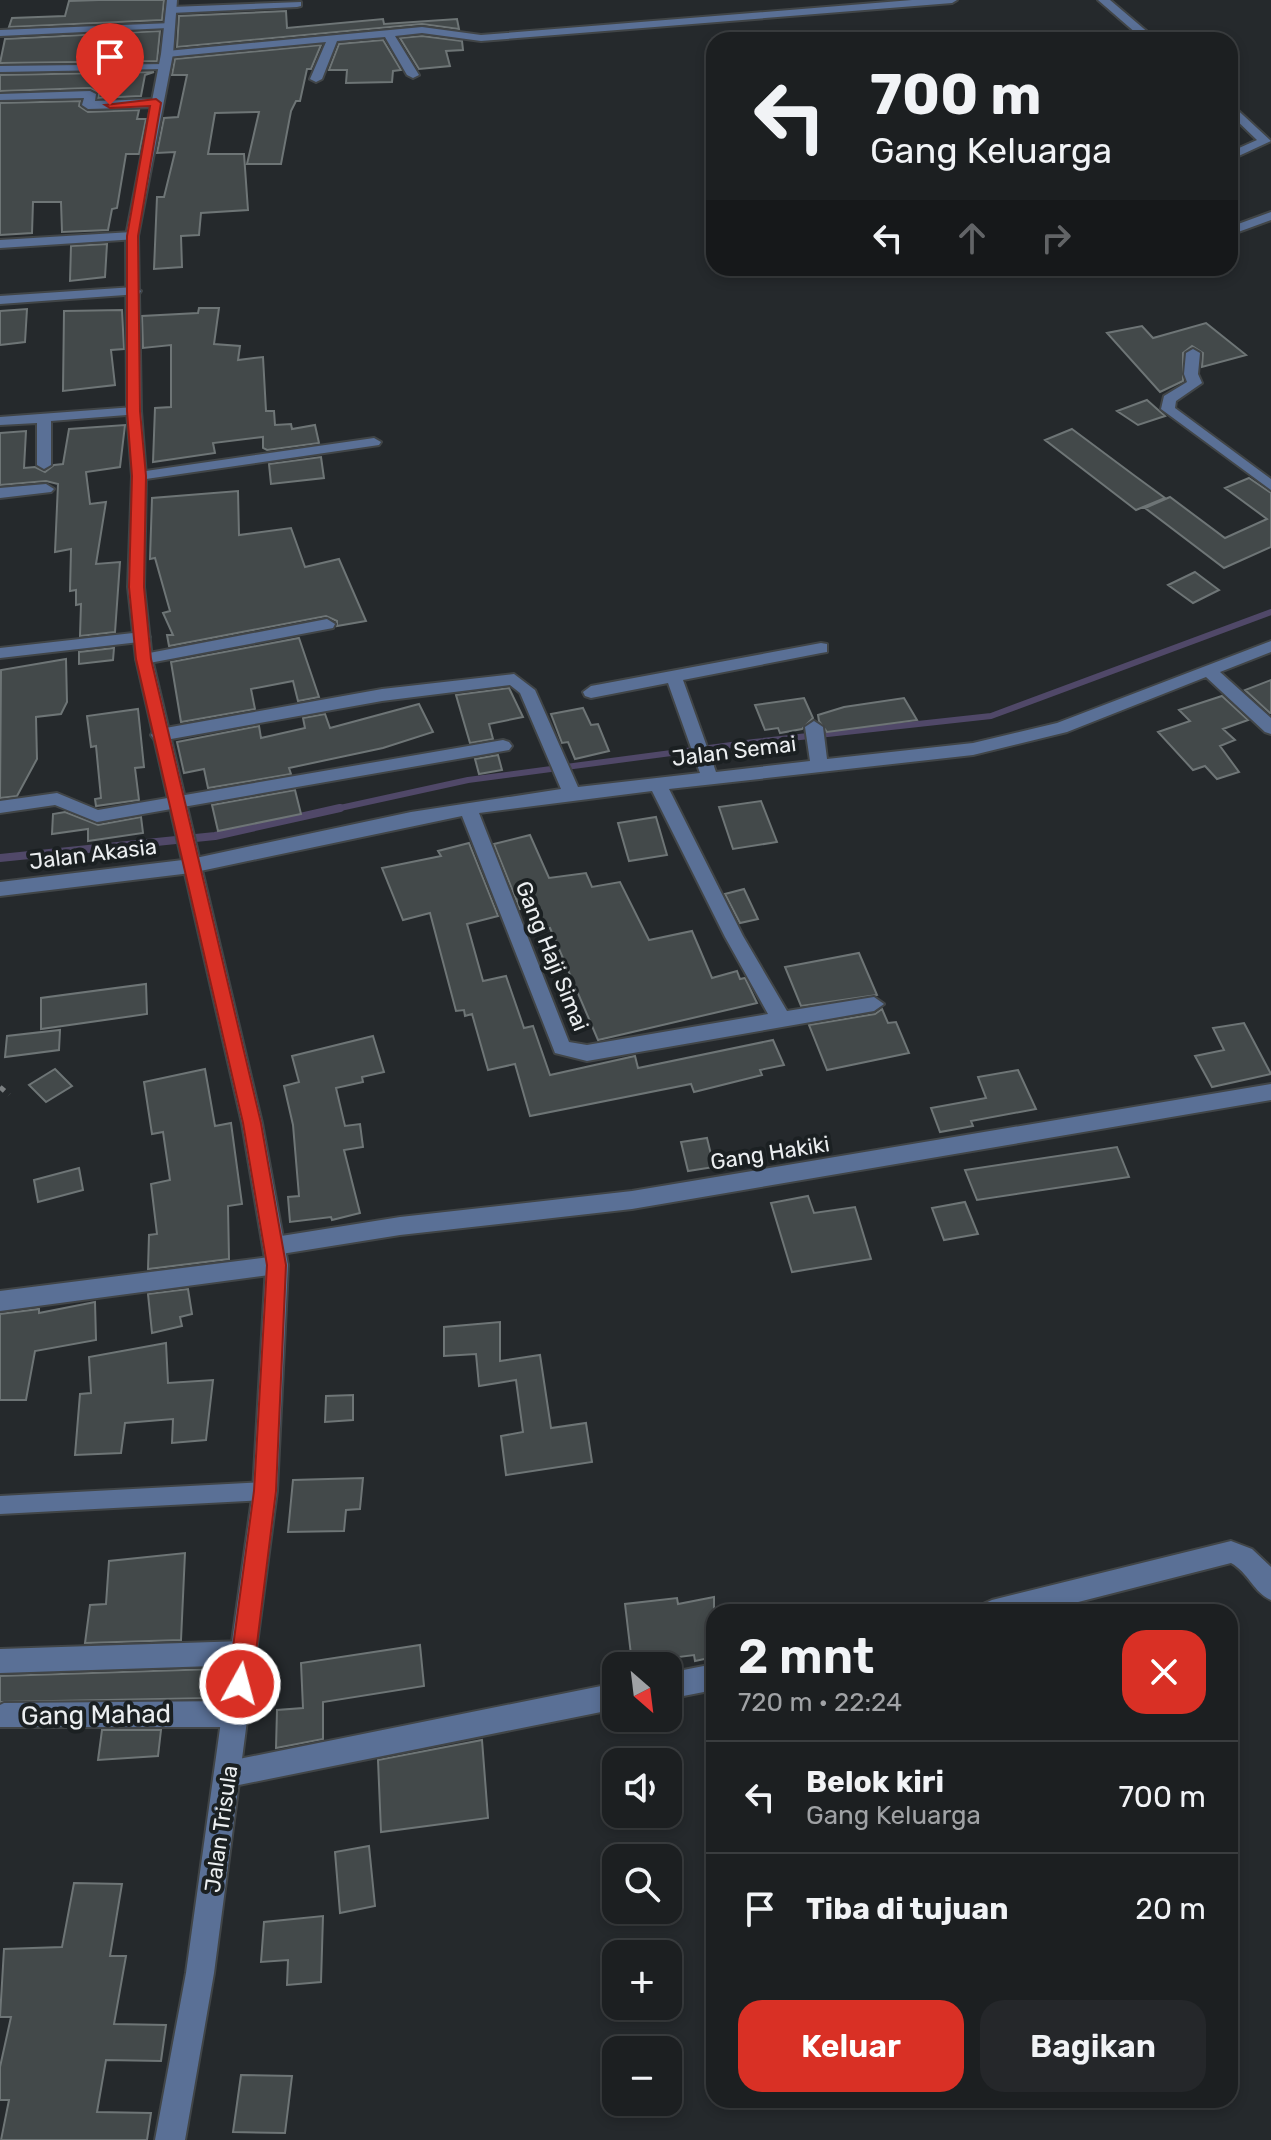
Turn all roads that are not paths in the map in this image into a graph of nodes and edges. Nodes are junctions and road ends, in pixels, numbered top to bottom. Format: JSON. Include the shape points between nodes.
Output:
{"nodes":[{"id":1,"x":952,"y":0,"type":"edge"},
{"id":2,"x":1103,"y":0,"type":"edge"},
{"id":3,"x":297,"y":4,"type":"dead end"},
{"id":4,"x":171,"y":5,"type":"edge"},
{"id":5,"x":168,"y":25,"type":"junction"},
{"id":6,"x":1141,"y":32,"type":"edge"},
{"id":7,"x":0,"y":33,"type":"edge"},
{"id":8,"x":388,"y":33,"type":"junction"},
{"id":9,"x":333,"y":38,"type":"junction"},
{"id":10,"x":165,"y":60,"type":"junction"},
{"id":11,"x":0,"y":69,"type":"edge"},
{"id":12,"x":413,"y":75,"type":"dead end"},
{"id":13,"x":316,"y":79,"type":"dead end"},
{"id":14,"x":0,"y":97,"type":"edge"},
{"id":15,"x":156,"y":103,"type":"junction"},
{"id":16,"x":1238,"y":116,"type":"edge"},
{"id":17,"x":1263,"y":146,"type":"edge"},
{"id":18,"x":1238,"y":154,"type":"edge"},
{"id":19,"x":1271,"y":216,"type":"edge"},
{"id":20,"x":1238,"y":228,"type":"edge"},
{"id":21,"x":132,"y":236,"type":"junction"},
{"id":22,"x":0,"y":244,"type":"edge"},
{"id":23,"x":134,"y":291,"type":"junction"},
{"id":24,"x":0,"y":300,"type":"edge"},
{"id":25,"x":1193,"y":353,"type":"dead end"},
{"id":26,"x":134,"y":411,"type":"junction"},
{"id":27,"x":44,"y":417,"type":"junction"},
{"id":28,"x":0,"y":421,"type":"edge"},
{"id":29,"x":374,"y":442,"type":"dead end"},
{"id":30,"x":44,"y":465,"type":"dead end"},
{"id":31,"x":139,"y":476,"type":"junction"},
{"id":32,"x":1271,"y":486,"type":"edge"},
{"id":33,"x":46,"y":489,"type":"dead end"},
{"id":34,"x":0,"y":493,"type":"edge"},
{"id":35,"x":327,"y":624,"type":"dead end"},
{"id":36,"x":142,"y":637,"type":"junction"},
{"id":37,"x":1271,"y":646,"type":"edge"},
{"id":38,"x":821,"y":648,"type":"dead end"},
{"id":39,"x":0,"y":653,"type":"edge"},
{"id":40,"x":144,"y":659,"type":"junction"},
{"id":41,"x":1209,"y":671,"type":"junction"},
{"id":42,"x":674,"y":677,"type":"junction"},
{"id":43,"x":591,"y":692,"type":"dead end"},
{"id":44,"x":1271,"y":728,"type":"edge"},
{"id":45,"x":160,"y":735,"type":"junction"},
{"id":46,"x":503,"y":746,"type":"dead end"},
{"id":47,"x":710,"y":778,"type":"junction"},
{"id":48,"x":658,"y":785,"type":"junction"},
{"id":49,"x":569,"y":788,"type":"junction"},
{"id":50,"x":177,"y":803,"type":"junction"},
{"id":51,"x":0,"y":807,"type":"edge"},
{"id":52,"x":468,"y":808,"type":"junction"},
{"id":53,"x":190,"y":862,"type":"junction"},
{"id":54,"x":0,"y":889,"type":"edge"},
{"id":55,"x":874,"y":1004,"type":"dead end"},
{"id":56,"x":781,"y":1019,"type":"junction"},
{"id":57,"x":1271,"y":1092,"type":"edge"},
{"id":58,"x":276,"y":1255,"type":"junction"},
{"id":59,"x":0,"y":1301,"type":"edge"},
{"id":60,"x":265,"y":1491,"type":"junction"},
{"id":61,"x":0,"y":1505,"type":"edge"},
{"id":62,"x":1271,"y":1588,"type":"edge"},
{"id":63,"x":1024,"y":1604,"type":"edge"},
{"id":64,"x":244,"y":1653,"type":"junction"},
{"id":65,"x":0,"y":1661,"type":"edge"},
{"id":66,"x":706,"y":1679,"type":"edge"},
{"id":67,"x":682,"y":1683,"type":"edge"},
{"id":68,"x":602,"y":1699,"type":"edge"},
{"id":69,"x":236,"y":1714,"type":"junction"},
{"id":70,"x":4,"y":1716,"type":"dead end"},
{"id":71,"x":229,"y":1774,"type":"junction"},
{"id":72,"x":170,"y":2140,"type":"edge"}],
"edges":[{"from":1,"to":8,"type":"street","via":[[481,38],[443,30]]},
{"from":2,"to":6,"type":"street"},
{"from":3,"to":4,"type":"street"},
{"from":4,"to":5,"type":"street","name":"Jalan Trisula"},
{"from":5,"to":7,"type":"street"},
{"from":5,"to":10,"type":"street","name":"Jalan Trisula"},
{"from":8,"to":9,"type":"street"},
{"from":8,"to":12,"type":"street"},
{"from":9,"to":10,"type":"street"},
{"from":9,"to":13,"type":"street"},
{"from":10,"to":11,"type":"street"},
{"from":10,"to":15,"type":"street","name":"Jalan Trisula"},
{"from":14,"to":15,"type":"street","via":[[90,94],[88,105]]},
{"from":15,"to":21,"type":"street","name":"Jalan Trisula"},
{"from":16,"to":17,"type":"street"},
{"from":17,"to":18,"type":"street"},
{"from":19,"to":20,"type":"street"},
{"from":21,"to":22,"type":"street"},
{"from":21,"to":23,"type":"street","name":"Jalan Trisula"},
{"from":23,"to":24,"type":"street"},
{"from":23,"to":26,"type":"street","name":"Jalan Trisula"},
{"from":25,"to":32,"type":"street","via":[[1195,383],[1169,399],[1168,409]]},
{"from":26,"to":27,"type":"street"},
{"from":26,"to":31,"type":"street","name":"Jalan Trisula"},
{"from":27,"to":28,"type":"street"},
{"from":27,"to":30,"type":"street"},
{"from":29,"to":31,"type":"street"},
{"from":31,"to":36,"type":"street","name":"Jalan Trisula","via":[[136,587]]},
{"from":33,"to":34,"type":"street"},
{"from":35,"to":40,"type":"street"},
{"from":36,"to":39,"type":"street"},
{"from":36,"to":40,"type":"street","name":"Jalan Trisula"},
{"from":37,"to":41,"type":"street","name":"Jalan Semai"},
{"from":38,"to":42,"type":"street"},
{"from":40,"to":45,"type":"street","name":"Jalan Trisula"},
{"from":41,"to":44,"type":"street"},
{"from":41,"to":47,"type":"street","name":"Jalan Semai","via":[[1027,739],[973,749],[816,748]]},
{"from":42,"to":43,"type":"street"},
{"from":42,"to":47,"type":"street"},
{"from":45,"to":49,"type":"street","via":[[382,695],[514,679],[527,690]]},
{"from":45,"to":50,"type":"street","name":"Jalan Trisula"},
{"from":46,"to":50,"type":"street"},
{"from":47,"to":48,"type":"street","name":"Jalan Semai"},
{"from":48,"to":49,"type":"street","name":"Jalan Semai"},
{"from":48,"to":56,"type":"street"},
{"from":49,"to":52,"type":"street","name":"Jalan Semai"},
{"from":50,"to":51,"type":"street","via":[[97,816],[57,799]]},
{"from":50,"to":53,"type":"street","name":"Jalan Trisula"},
{"from":52,"to":53,"type":"street","name":"Jalan Semai"},
{"from":52,"to":56,"type":"street","name":"Gang Haji Simai","via":[[562,1048],[587,1053]]},
{"from":53,"to":54,"type":"street","name":"Jalan Akasia"},
{"from":53,"to":58,"type":"street","name":"Jalan Trisula","via":[[252,1123]]},
{"from":55,"to":56,"type":"street","name":"Gang Haji Simai"},
{"from":57,"to":58,"type":"street","name":"Gang Hakiki","via":[[648,1198],[400,1226]]},
{"from":58,"to":59,"type":"street","name":"Gang Hakiki"},
{"from":58,"to":60,"type":"street","name":"Jalan Trisula"},
{"from":60,"to":61,"type":"lane"},
{"from":60,"to":64,"type":"street","name":"Jalan Trisula"},
{"from":62,"to":63,"type":"street","via":[[1255,1565],[1231,1552]]},
{"from":64,"to":65,"type":"street"},
{"from":64,"to":69,"type":"street","name":"Jalan Trisula"},
{"from":66,"to":67,"type":"street"},
{"from":68,"to":71,"type":"street"},
{"from":69,"to":70,"type":"street","name":"Gang Mahad"},
{"from":69,"to":71,"type":"street","name":"Jalan Trisula"},
{"from":71,"to":72,"type":"street","name":"Jalan Trisula"}]}
